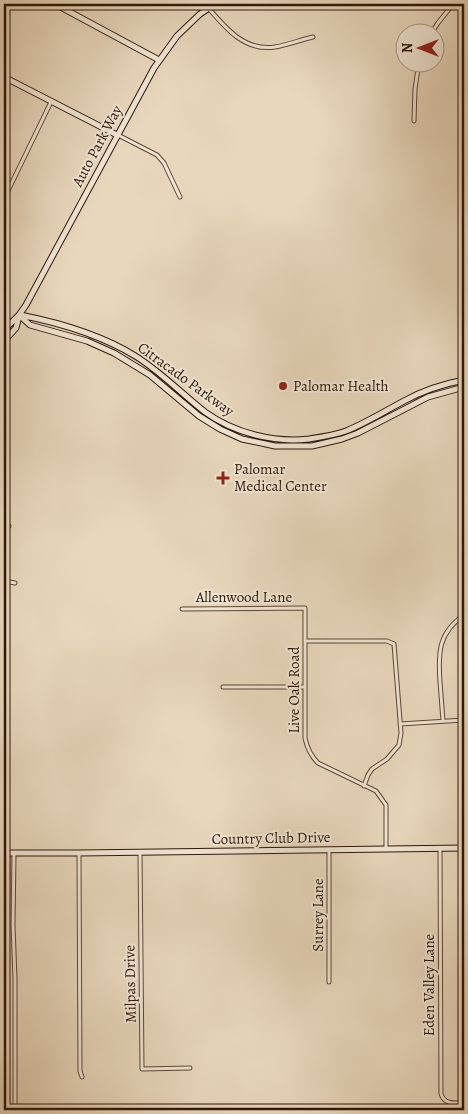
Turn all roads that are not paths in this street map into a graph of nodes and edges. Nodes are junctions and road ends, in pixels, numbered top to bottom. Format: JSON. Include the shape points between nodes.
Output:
{"nodes":[{"id":1,"x":55,"y":4,"type":"edge"},
{"id":2,"x":215,"y":4,"type":"edge"},
{"id":3,"x":452,"y":4,"type":"edge"},
{"id":4,"x":207,"y":6,"type":"edge"},
{"id":5,"x":438,"y":22,"type":"edge"},
{"id":6,"x":313,"y":37,"type":"dead end"},
{"id":7,"x":159,"y":60,"type":"junction"},
{"id":8,"x":418,"y":72,"type":"edge"},
{"id":9,"x":4,"y":77,"type":"edge"},
{"id":10,"x":51,"y":102,"type":"junction"},
{"id":11,"x":414,"y":120,"type":"dead end"},
{"id":12,"x":117,"y":135,"type":"junction"},
{"id":13,"x":180,"y":197,"type":"dead end"},
{"id":14,"x":4,"y":199,"type":"edge"},
{"id":15,"x":19,"y":315,"type":"junction"},
{"id":16,"x":4,"y":330,"type":"edge"},
{"id":17,"x":4,"y":341,"type":"edge"},
{"id":18,"x":464,"y":380,"type":"edge"},
{"id":19,"x":464,"y":387,"type":"edge"},
{"id":20,"x":4,"y":526,"type":"edge"},
{"id":21,"x":8,"y":526,"type":"dead end"},
{"id":22,"x":4,"y":581,"type":"edge"},
{"id":23,"x":15,"y":582,"type":"dead end"},
{"id":24,"x":182,"y":608,"type":"dead end"},
{"id":25,"x":305,"y":608,"type":"joint"},
{"id":26,"x":464,"y":616,"type":"edge"},
{"id":27,"x":305,"y":641,"type":"junction"},
{"id":28,"x":305,"y":687,"type":"junction"},
{"id":29,"x":223,"y":688,"type":"dead end"},
{"id":30,"x":464,"y":720,"type":"edge"},
{"id":31,"x":443,"y":721,"type":"junction"},
{"id":32,"x":400,"y":724,"type":"junction"},
{"id":33,"x":364,"y":786,"type":"junction"},
{"id":34,"x":464,"y":786,"type":"edge"},
{"id":35,"x":464,"y":831,"type":"edge"},
{"id":36,"x":440,"y":848,"type":"junction"},
{"id":37,"x":464,"y":848,"type":"edge"},
{"id":38,"x":329,"y":849,"type":"junction"},
{"id":39,"x":386,"y":849,"type":"junction"},
{"id":40,"x":140,"y":852,"type":"junction"},
{"id":41,"x":4,"y":853,"type":"edge"},
{"id":42,"x":14,"y":853,"type":"junction"},
{"id":43,"x":79,"y":853,"type":"junction"},
{"id":44,"x":329,"y":982,"type":"dead end"},
{"id":45,"x":190,"y":1068,"type":"dead end"},
{"id":46,"x":82,"y":1077,"type":"dead end"},
{"id":47,"x":464,"y":1103,"type":"edge"},
{"id":48,"x":4,"y":1108,"type":"edge"},
{"id":49,"x":15,"y":1109,"type":"edge"}],
"edges":[{"from":1,"to":7,"type":"main road"},
{"from":2,"to":4,"type":"main road","name":"Auto Park Way"},
{"from":3,"to":5,"type":"street"},
{"from":4,"to":6,"type":"street","via":[[238,38],[259,48]]},
{"from":4,"to":7,"type":"main road","name":"Auto Park Way"},
{"from":7,"to":12,"type":"main road","name":"Auto Park Way"},
{"from":8,"to":11,"type":"street"},
{"from":9,"to":10,"type":"main road"},
{"from":10,"to":12,"type":"main road"},
{"from":10,"to":14,"type":"street"},
{"from":12,"to":13,"type":"street","via":[[157,155]]},
{"from":12,"to":15,"type":"main road","name":"Auto Park Way"},
{"from":15,"to":16,"type":"main road","name":"Auto Park Way"},
{"from":15,"to":17,"type":"main road","name":"Auto Park Way","via":[[16,328]]},
{"from":15,"to":18,"type":"main road","name":"Citracado Parkway","via":[[81,330],[100,338],[145,362],[217,420],[242,431],[272,438],[309,439],[346,431],[424,392]]},
{"from":15,"to":19,"type":"main road","name":"Citracado Parkway","via":[[30,325],[88,341],[121,356],[220,429],[275,446],[312,446],[342,439],[428,398]]},
{"from":20,"to":21,"type":"street"},
{"from":22,"to":23,"type":"street"},
{"from":24,"to":25,"type":"street","name":"Allenwood Lane"},
{"from":25,"to":27,"type":"street","name":"Live Oak Road"},
{"from":26,"to":31,"type":"street","via":[[448,630],[440,649]]},
{"from":27,"to":28,"type":"street","name":"Live Oak Road"},
{"from":27,"to":32,"type":"street","via":[[387,641],[394,644]]},
{"from":28,"to":29,"type":"street"},
{"from":28,"to":33,"type":"street","name":"Live Oak Road","via":[[305,738],[312,757]]},
{"from":30,"to":31,"type":"street"},
{"from":31,"to":32,"type":"street"},
{"from":32,"to":33,"type":"street","via":[[398,746],[386,760],[372,769]]},
{"from":33,"to":39,"type":"street","name":"Live Oak Road","via":[[376,791],[386,806]]},
{"from":34,"to":35,"type":"street"},
{"from":36,"to":37,"type":"main road","name":"Country Club Drive"},
{"from":36,"to":39,"type":"main road","name":"Country Club Drive"},
{"from":36,"to":47,"type":"street","name":"Eden Valley Lane","via":[[441,1094],[448,1103]]},
{"from":38,"to":39,"type":"main road","name":"Country Club Drive"},
{"from":38,"to":40,"type":"main road","name":"Country Club Drive"},
{"from":38,"to":44,"type":"street","name":"Surrey Lane"},
{"from":40,"to":43,"type":"main road","name":"Country Club Drive"},
{"from":40,"to":45,"type":"street","name":"Milpas Drive","via":[[142,1069]]},
{"from":41,"to":42,"type":"main road","name":"Country Club Drive"},
{"from":42,"to":43,"type":"main road","name":"Country Club Drive"},
{"from":42,"to":49,"type":"street"},
{"from":43,"to":46,"type":"street"},
{"from":48,"to":49,"type":"street"}]}
